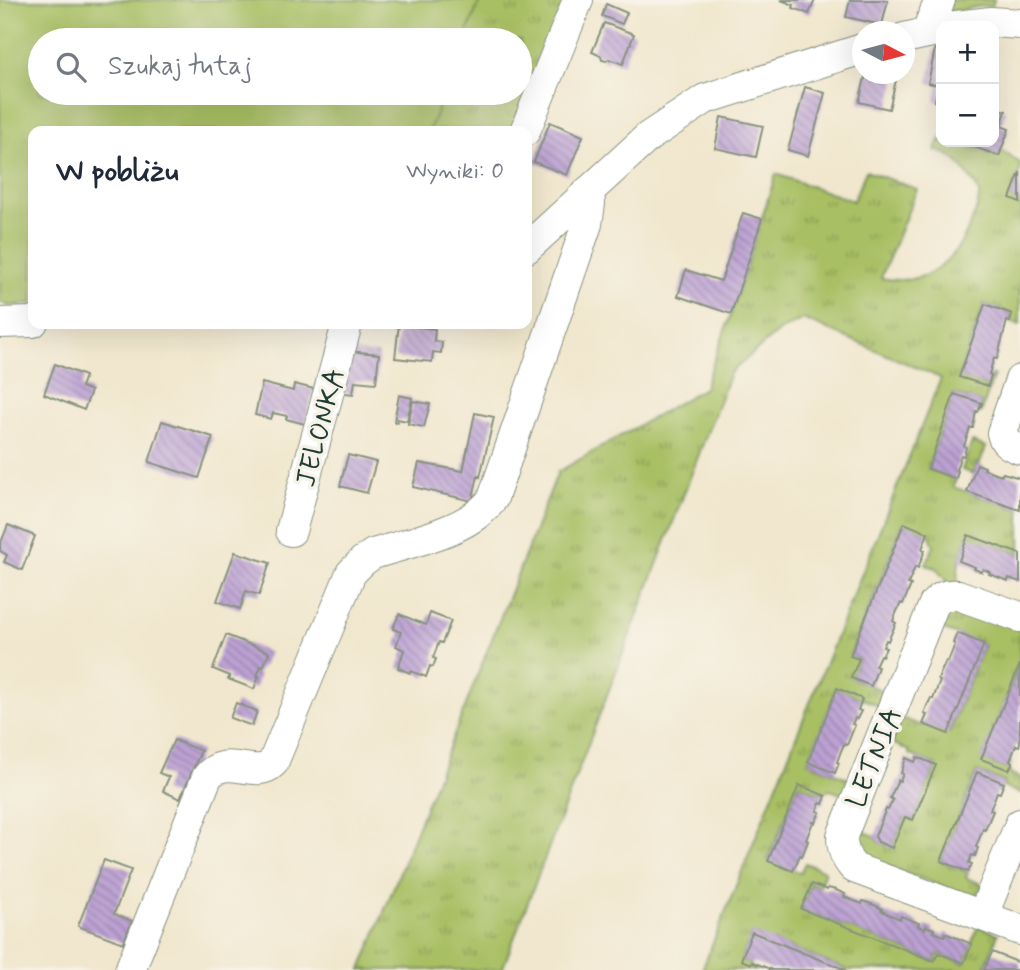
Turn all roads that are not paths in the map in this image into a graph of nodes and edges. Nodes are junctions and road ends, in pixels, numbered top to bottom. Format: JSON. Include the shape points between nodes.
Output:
{"nodes":[{"id":1,"x":578,"y":0,"type":"edge"},
{"id":2,"x":940,"y":0,"type":"edge"},
{"id":3,"x":999,"y":23,"type":"edge"},
{"id":4,"x":1020,"y":24,"type":"edge"},
{"id":5,"x":924,"y":34,"type":"edge"},
{"id":6,"x":852,"y":52,"type":"edge"},
{"id":7,"x":527,"y":126,"type":"edge"},
{"id":8,"x":589,"y":191,"type":"junction"},
{"id":9,"x":532,"y":243,"type":"edge"},
{"id":10,"x":28,"y":322,"type":"edge"},
{"id":11,"x":0,"y":323,"type":"edge"},
{"id":12,"x":346,"y":329,"type":"edge"},
{"id":13,"x":1020,"y":380,"type":"edge"},
{"id":14,"x":1020,"y":449,"type":"edge"},
{"id":15,"x":290,"y":531,"type":"dead end"},
{"id":16,"x":1020,"y":617,"type":"edge"},
{"id":17,"x":1020,"y":824,"type":"edge"},
{"id":18,"x":983,"y":915,"type":"junction"},
{"id":19,"x":1020,"y":930,"type":"edge"},
{"id":20,"x":130,"y":970,"type":"edge"}],
"edges":[{"from":1,"to":7,"type":"street"},
{"from":2,"to":5,"type":"street"},
{"from":3,"to":4,"type":"street"},
{"from":6,"to":8,"type":"street","via":[[705,99],[648,137]]},
{"from":8,"to":9,"type":"street"},
{"from":8,"to":20,"type":"street","via":[[587,224],[492,498],[486,508],[457,527],[373,554],[351,573],[273,763],[266,769],[223,766],[207,777]]},
{"from":10,"to":11,"type":"street"},
{"from":12,"to":15,"type":"street","name":"JELONKA"},
{"from":13,"to":14,"type":"street","via":[[1002,433],[1003,439]]},
{"from":16,"to":18,"type":"street","name":"LETNIA","via":[[958,595],[941,597],[934,604],[842,836],[842,849],[854,868]]},
{"from":17,"to":18,"type":"street"},
{"from":18,"to":19,"type":"street","name":"LETNIA"}]}
